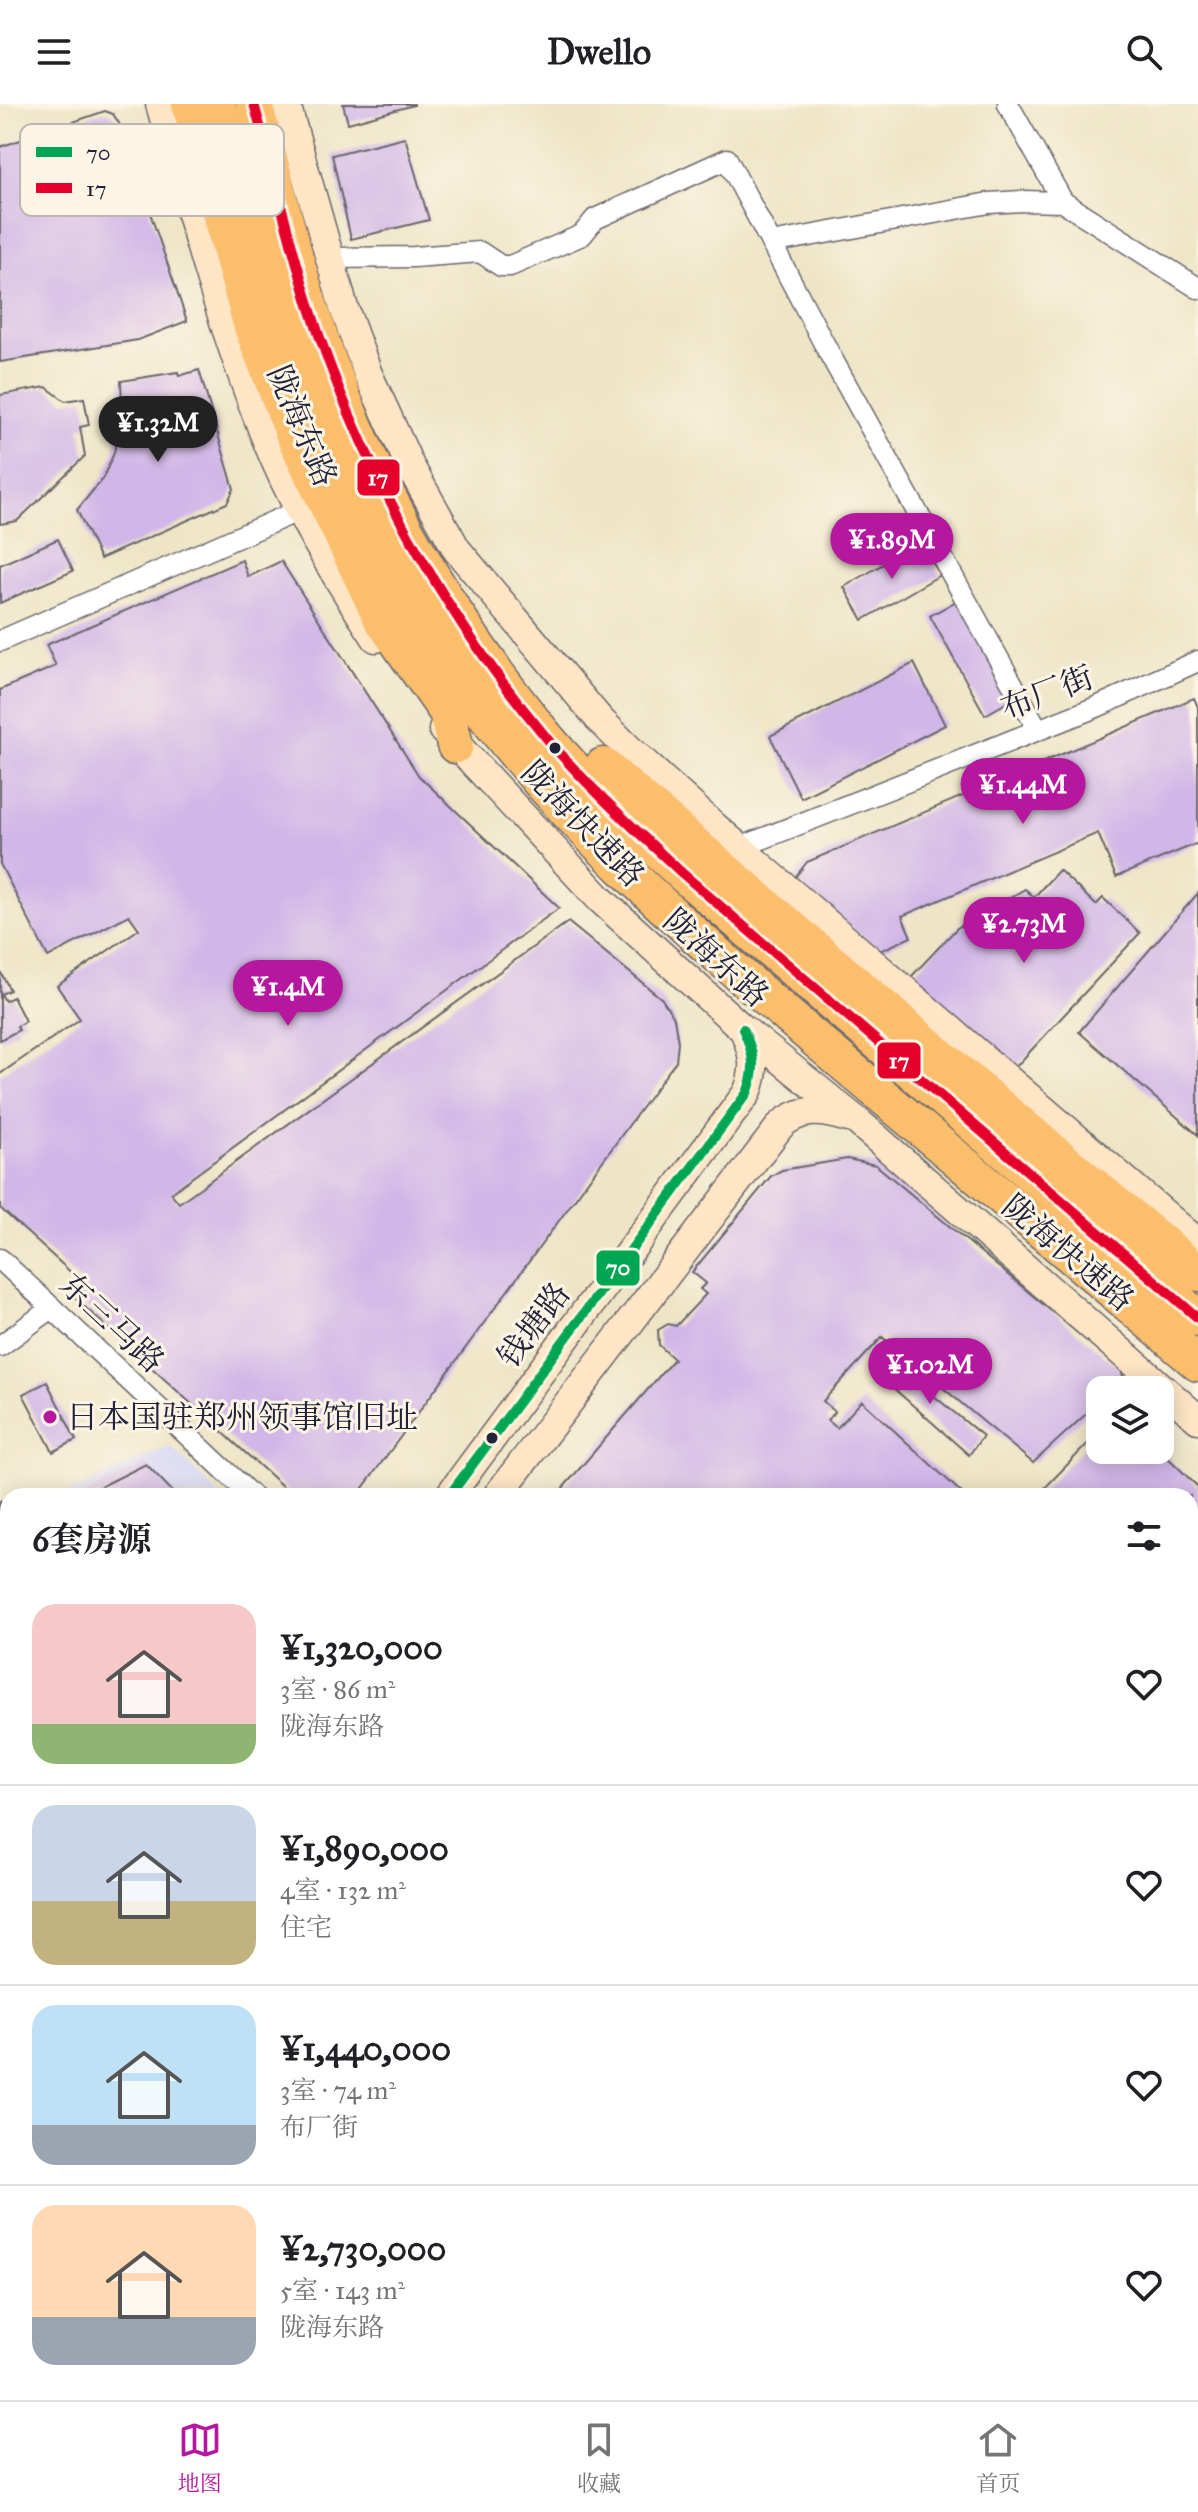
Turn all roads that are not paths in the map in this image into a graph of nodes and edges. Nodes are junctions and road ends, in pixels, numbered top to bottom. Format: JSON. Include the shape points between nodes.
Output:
{"nodes":[{"id":1,"x":160,"y":104,"type":"edge"},
{"id":2,"x":190,"y":104,"type":"edge"},
{"id":3,"x":217,"y":104,"type":"edge"},
{"id":4,"x":254,"y":104,"type":"edge"},
{"id":5,"x":286,"y":104,"type":"edge"},
{"id":6,"x":1008,"y":104,"type":"edge"},
{"id":7,"x":166,"y":124,"type":"edge"},
{"id":8,"x":196,"y":124,"type":"edge"},
{"id":9,"x":223,"y":124,"type":"edge"},
{"id":10,"x":259,"y":124,"type":"edge"},
{"id":11,"x":1063,"y":202,"type":"junction"},
{"id":12,"x":284,"y":214,"type":"edge"},
{"id":13,"x":191,"y":216,"type":"edge"},
{"id":14,"x":221,"y":216,"type":"edge"},
{"id":15,"x":250,"y":216,"type":"edge"},
{"id":16,"x":771,"y":243,"type":"junction"},
{"id":17,"x":330,"y":258,"type":"junction"},
{"id":18,"x":1198,"y":288,"type":"edge"},
{"id":19,"x":300,"y":510,"type":"junction"},
{"id":20,"x":456,"y":615,"type":"junction"},
{"id":21,"x":0,"y":641,"type":"edge"},
{"id":22,"x":1198,"y":661,"type":"edge"},
{"id":23,"x":1037,"y":728,"type":"junction"},
{"id":24,"x":455,"y":745,"type":"junction"},
{"id":25,"x":739,"y":848,"type":"junction"},
{"id":26,"x":743,"y":1029,"type":"junction"},
{"id":27,"x":857,"y":1121,"type":"junction"},
{"id":28,"x":1198,"y":1243,"type":"edge"},
{"id":29,"x":0,"y":1259,"type":"edge"},
{"id":30,"x":1198,"y":1273,"type":"edge"},
{"id":31,"x":52,"y":1308,"type":"junction"},
{"id":32,"x":1198,"y":1318,"type":"edge"},
{"id":33,"x":0,"y":1346,"type":"edge"},
{"id":34,"x":1198,"y":1363,"type":"edge"},
{"id":35,"x":1198,"y":1419,"type":"edge"},
{"id":36,"x":243,"y":1488,"type":"edge"},
{"id":37,"x":455,"y":1488,"type":"edge"},
{"id":38,"x":503,"y":1488,"type":"edge"}],
"edges":[{"from":1,"to":7,"type":"street","name":"陇海东路"},
{"from":2,"to":8,"type":"highway"},
{"from":3,"to":9,"type":"highway","name":"陇海快速路"},
{"from":4,"to":10,"type":"highway","name":"陇海快速路"},
{"from":5,"to":17,"type":"street"},
{"from":6,"to":11,"type":"street"},
{"from":11,"to":16,"type":"street","via":[[989,203]]},
{"from":11,"to":18,"type":"street"},
{"from":12,"to":20,"type":"highway","name":"陇海快速路","via":[[310,309],[364,445],[404,528]]},
{"from":13,"to":19,"type":"street","name":"陇海东路","via":[[270,448]]},
{"from":14,"to":24,"type":"highway","via":[[252,327],[294,435],[382,619],[447,712]]},
{"from":15,"to":34,"type":"highway","name":"陇海快速路","via":[[305,385],[416,614],[462,684],[540,784],[674,917]]},
{"from":16,"to":17,"type":"street","via":[[727,159],[595,219],[582,235],[510,266],[480,252]]},
{"from":16,"to":23,"type":"street"},
{"from":17,"to":25,"type":"street","via":[[368,374],[410,466],[457,550],[600,720]]},
{"from":19,"to":21,"type":"street"},
{"from":19,"to":24,"type":"street","name":"陇海东路","via":[[402,679]]},
{"from":20,"to":30,"type":"highway","via":[[483,629],[565,730],[626,787]]},
{"from":20,"to":32,"type":"highway","name":"陇海快速路","via":[[526,712],[609,805]]},
{"from":22,"to":23,"type":"street","name":"布厂街"},
{"from":23,"to":25,"type":"street","name":"布厂街"},
{"from":24,"to":26,"type":"street","name":"陇海东路","via":[[600,899]]},
{"from":25,"to":28,"type":"street"},
{"from":26,"to":27,"type":"street","name":"陇海东路"},
{"from":26,"to":37,"type":"street","name":"钱塘路","via":[[755,1062],[747,1093]]},
{"from":27,"to":35,"type":"street","name":"陇海东路"},
{"from":27,"to":38,"type":"street","via":[[814,1110],[791,1116],[781,1125]]},
{"from":29,"to":31,"type":"street","name":"东三马路"},
{"from":31,"to":33,"type":"street"},
{"from":31,"to":36,"type":"street","name":"东三马路"}]}
